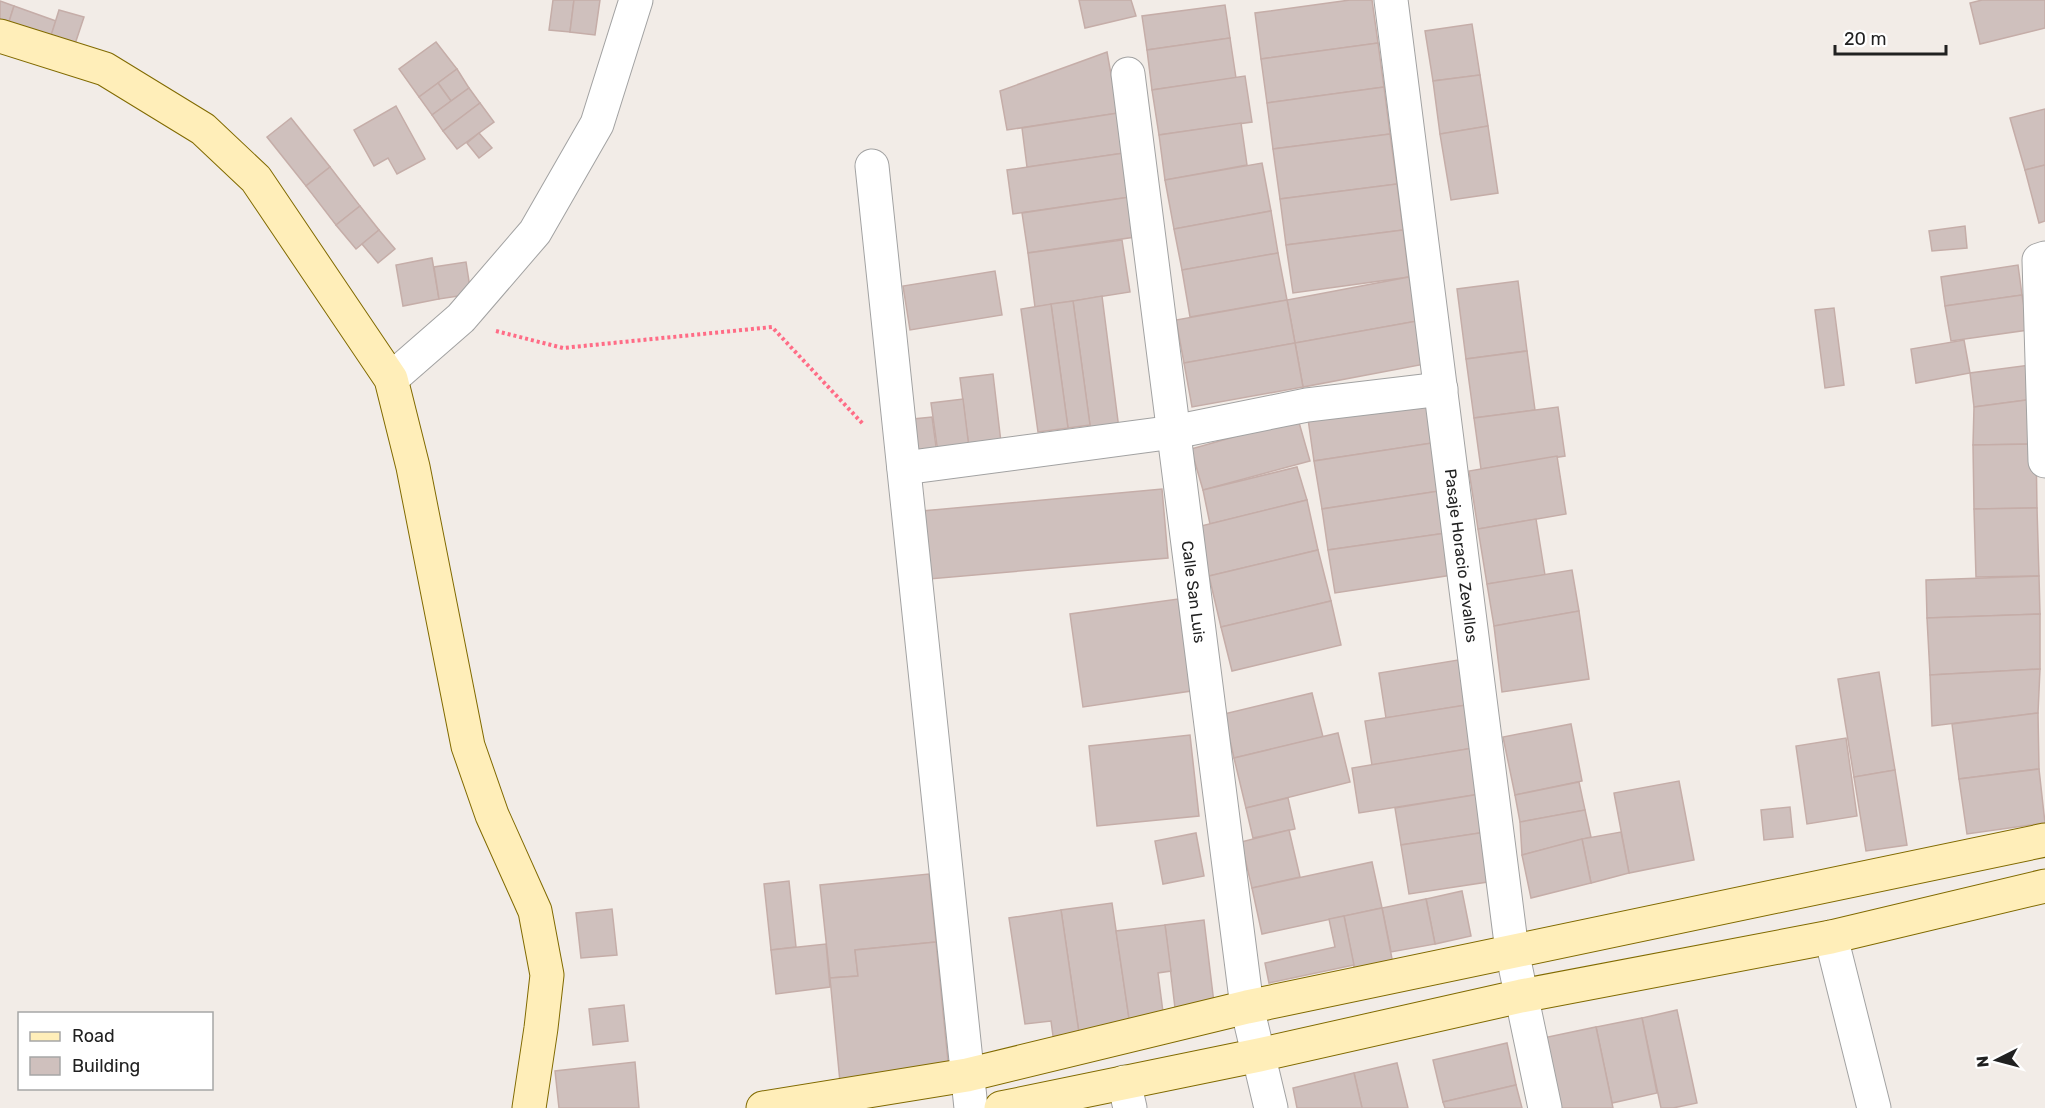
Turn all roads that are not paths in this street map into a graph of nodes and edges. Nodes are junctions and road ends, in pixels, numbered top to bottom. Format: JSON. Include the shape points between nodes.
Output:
{"nodes":[{"id":1,"x":636,"y":0,"type":"edge"},
{"id":2,"x":1391,"y":0,"type":"edge"},
{"id":3,"x":0,"y":36,"type":"edge"},
{"id":4,"x":1128,"y":74,"type":"dead end"},
{"id":5,"x":872,"y":166,"type":"dead end"},
{"id":6,"x":2045,"y":258,"type":"edge"},
{"id":7,"x":391,"y":379,"type":"junction"},
{"id":8,"x":1442,"y":389,"type":"junction"},
{"id":9,"x":1174,"y":432,"type":"junction"},
{"id":10,"x":2045,"y":461,"type":"edge"},
{"id":11,"x":904,"y":468,"type":"junction"},
{"id":12,"x":2045,"y":840,"type":"edge"},
{"id":13,"x":2045,"y":886,"type":"edge"},
{"id":14,"x":1831,"y":937,"type":"junction"},
{"id":15,"x":1512,"y":951,"type":"junction"},
{"id":16,"x":1521,"y":996,"type":"junction"},
{"id":17,"x":1247,"y":1007,"type":"junction"},
{"id":18,"x":1260,"y":1055,"type":"junction"},
{"id":19,"x":967,"y":1075,"type":"junction"},
{"id":20,"x":1127,"y":1095,"type":"edge"},
{"id":21,"x":529,"y":1108,"type":"edge"},
{"id":22,"x":763,"y":1108,"type":"edge"},
{"id":23,"x":971,"y":1108,"type":"edge"},
{"id":24,"x":1001,"y":1108,"type":"edge"},
{"id":25,"x":1271,"y":1108,"type":"edge"},
{"id":26,"x":1545,"y":1108,"type":"edge"},
{"id":27,"x":1874,"y":1108,"type":"edge"}],
"edges":[{"from":1,"to":7,"type":"street","via":[[597,124],[535,232],[460,318]]},
{"from":2,"to":8,"type":"street","name":"Pasaje Horacio Zevallos"},
{"from":3,"to":7,"type":"main road","via":[[105,69],[203,129],[256,180]]},
{"from":4,"to":9,"type":"street","name":"Calle San Luis"},
{"from":5,"to":11,"type":"street"},
{"from":6,"to":10,"type":"street","via":[[2040,260]]},
{"from":7,"to":21,"type":"main road","via":[[414,467],[468,746],[492,815],[535,911],[547,975]]},
{"from":8,"to":9,"type":"street","via":[[1307,405]]},
{"from":8,"to":15,"type":"street","name":"Pasaje Horacio Zevallos"},
{"from":9,"to":11,"type":"street"},
{"from":9,"to":17,"type":"street","name":"Calle San Luis"},
{"from":11,"to":19,"type":"street"},
{"from":12,"to":15,"type":"main road"},
{"from":13,"to":14,"type":"main road"},
{"from":14,"to":16,"type":"main road"},
{"from":14,"to":27,"type":"street"},
{"from":15,"to":16,"type":"street","name":"Pasaje Horacio Zevallos"},
{"from":15,"to":17,"type":"main road"},
{"from":16,"to":18,"type":"main road"},
{"from":16,"to":26,"type":"street","name":"Pasaje Horacio Zevallos"},
{"from":17,"to":18,"type":"street","name":"Calle San Luis"},
{"from":17,"to":19,"type":"main road"},
{"from":18,"to":20,"type":"main road"},
{"from":18,"to":25,"type":"street","name":"Calle San Luis"},
{"from":19,"to":22,"type":"main road"},
{"from":19,"to":23,"type":"street"},
{"from":20,"to":24,"type":"main road"}]}
